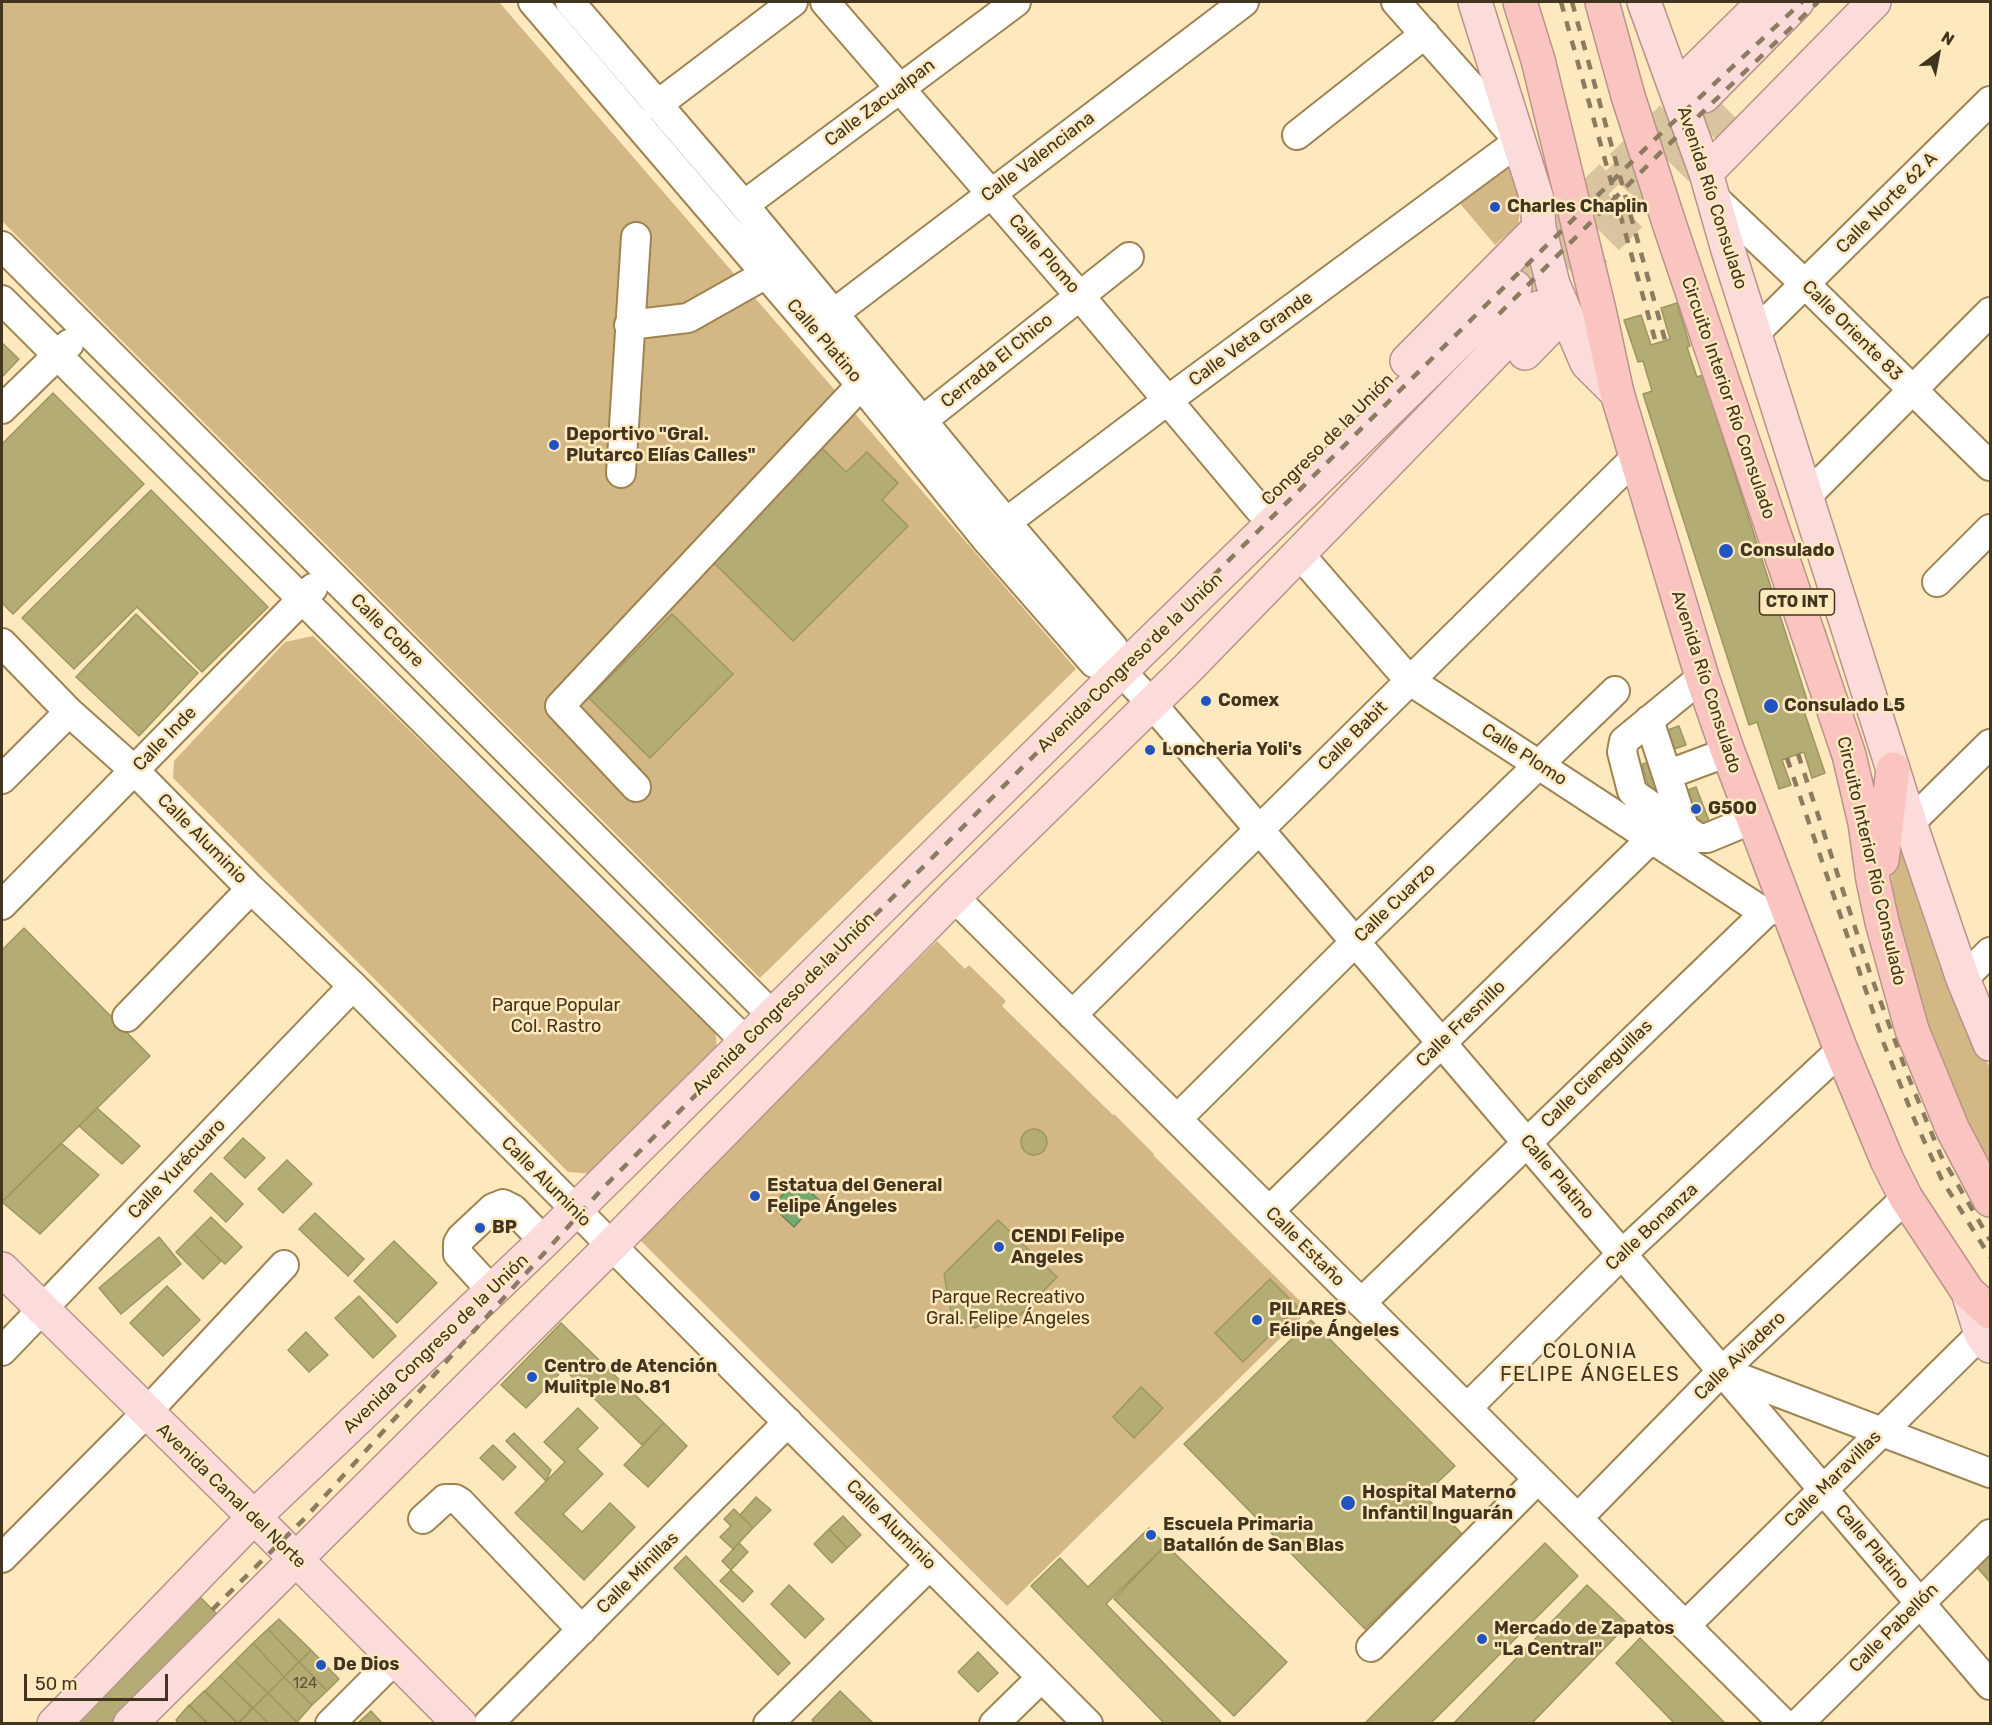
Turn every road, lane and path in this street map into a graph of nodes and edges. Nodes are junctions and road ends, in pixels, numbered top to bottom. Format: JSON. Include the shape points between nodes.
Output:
{"nodes":[{"id":1,"x":533,"y":2,"type":"edge"},
{"id":2,"x":572,"y":2,"type":"edge"},
{"id":3,"x":793,"y":2,"type":"edge"},
{"id":4,"x":825,"y":2,"type":"edge"},
{"id":5,"x":1016,"y":2,"type":"edge"},
{"id":6,"x":1244,"y":2,"type":"edge"},
{"id":7,"x":1396,"y":2,"type":"edge"},
{"id":8,"x":1475,"y":2,"type":"edge"},
{"id":9,"x":1520,"y":2,"type":"edge"},
{"id":10,"x":1602,"y":2,"type":"edge"},
{"id":11,"x":1644,"y":2,"type":"edge"},
{"id":12,"x":1764,"y":2,"type":"edge"},
{"id":13,"x":1783,"y":2,"type":"edge"},
{"id":14,"x":1797,"y":2,"type":"edge"},
{"id":15,"x":1846,"y":2,"type":"edge"},
{"id":16,"x":1874,"y":2,"type":"edge"},
{"id":17,"x":1425,"y":34,"type":"junction"},
{"id":18,"x":900,"y":89,"type":"junction"},
{"id":19,"x":1692,"y":91,"type":"junction"},
{"id":20,"x":1990,"y":101,"type":"edge"},
{"id":21,"x":657,"y":105,"type":"junction"},
{"id":22,"x":1732,"y":114,"type":"tunnel mouth"},
{"id":23,"x":1297,"y":135,"type":"dead end"},
{"id":24,"x":1519,"y":141,"type":"junction"},
{"id":25,"x":1709,"y":185,"type":"junction"},
{"id":26,"x":991,"y":193,"type":"junction"},
{"id":27,"x":744,"y":205,"type":"junction"},
{"id":28,"x":1539,"y":228,"type":"junction"},
{"id":29,"x":636,"y":237,"type":"dead end"},
{"id":30,"x":2,"y":246,"type":"edge"},
{"id":31,"x":1128,"y":257,"type":"dead end"},
{"id":32,"x":766,"y":274,"type":"junction"},
{"id":33,"x":1805,"y":284,"type":"junction"},
{"id":34,"x":1079,"y":295,"type":"junction"},
{"id":35,"x":1530,"y":296,"type":"junction"},
{"id":36,"x":2,"y":300,"type":"edge"},
{"id":37,"x":1990,"y":312,"type":"edge"},
{"id":38,"x":833,"y":314,"type":"junction"},
{"id":39,"x":629,"y":325,"type":"junction"},
{"id":40,"x":86,"y":328,"type":"junction"},
{"id":41,"x":1755,"y":333,"type":"junction"},
{"id":42,"x":57,"y":356,"type":"junction"},
{"id":43,"x":861,"y":384,"type":"junction"},
{"id":44,"x":1913,"y":390,"type":"junction"},
{"id":45,"x":1617,"y":393,"type":"junction"},
{"id":46,"x":1168,"y":400,"type":"junction"},
{"id":47,"x":2,"y":409,"type":"edge"},
{"id":48,"x":923,"y":420,"type":"junction"},
{"id":49,"x":1635,"y":458,"type":"junction"},
{"id":50,"x":1990,"y":466,"type":"edge"},
{"id":51,"x":621,"y":473,"type":"dead end"},
{"id":52,"x":1807,"y":496,"type":"junction"},
{"id":53,"x":1260,"y":509,"type":"junction"},
{"id":54,"x":1990,"y":529,"type":"edge"},
{"id":55,"x":995,"y":530,"type":"junction"},
{"id":56,"x":1309,"y":565,"type":"junction"},
{"id":57,"x":329,"y":572,"type":"junction"},
{"id":58,"x":1936,"y":582,"type":"dead end"},
{"id":59,"x":301,"y":600,"type":"junction"},
{"id":60,"x":6,"y":655,"type":"edge"},
{"id":61,"x":1117,"y":659,"type":"junction"},
{"id":62,"x":1188,"y":668,"type":"junction"},
{"id":63,"x":1702,"y":677,"type":"junction"},
{"id":64,"x":1409,"y":680,"type":"junction"},
{"id":65,"x":1615,"y":691,"type":"dead end"},
{"id":66,"x":1152,"y":704,"type":"junction"},
{"id":67,"x":69,"y":712,"type":"junction"},
{"id":68,"x":1649,"y":720,"type":"junction"},
{"id":69,"x":1990,"y":744,"type":"edge"},
{"id":70,"x":1728,"y":752,"type":"junction"},
{"id":71,"x":1538,"y":764,"type":"junction"},
{"id":72,"x":1893,"y":769,"type":"junction"},
{"id":73,"x":134,"y":770,"type":"junction"},
{"id":74,"x":1668,"y":774,"type":"junction"},
{"id":75,"x":2,"y":778,"type":"edge"},
{"id":76,"x":636,"y":787,"type":"dead end"},
{"id":77,"x":1753,"y":819,"type":"junction"},
{"id":78,"x":1910,"y":823,"type":"junction"},
{"id":79,"x":1260,"y":830,"type":"junction"},
{"id":80,"x":1685,"y":830,"type":"junction"},
{"id":81,"x":1652,"y":838,"type":"junction"},
{"id":82,"x":251,"y":889,"type":"junction"},
{"id":83,"x":954,"y":897,"type":"junction"},
{"id":84,"x":2,"y":902,"type":"edge"},
{"id":85,"x":1776,"y":909,"type":"junction"},
{"id":86,"x":1882,"y":922,"type":"junction"},
{"id":87,"x":1355,"y":942,"type":"junction"},
{"id":88,"x":1990,"y":952,"type":"edge"},
{"id":89,"x":1963,"y":980,"type":"junction"},
{"id":90,"x":353,"y":986,"type":"junction"},
{"id":91,"x":1072,"y":1015,"type":"junction"},
{"id":92,"x":773,"y":1016,"type":"junction"},
{"id":93,"x":127,"y":1017,"type":"dead end"},
{"id":94,"x":1990,"y":1040,"type":"edge"},
{"id":95,"x":746,"y":1042,"type":"junction"},
{"id":96,"x":1442,"y":1043,"type":"junction"},
{"id":97,"x":1841,"y":1050,"type":"junction"},
{"id":98,"x":1177,"y":1119,"type":"junction"},
{"id":99,"x":1527,"y":1142,"type":"junction"},
{"id":100,"x":1906,"y":1198,"type":"junction"},
{"id":101,"x":1990,"y":1200,"type":"edge"},
{"id":102,"x":575,"y":1210,"type":"junction"},
{"id":103,"x":1269,"y":1211,"type":"junction"},
{"id":104,"x":544,"y":1241,"type":"junction"},
{"id":105,"x":610,"y":1246,"type":"junction"},
{"id":106,"x":1623,"y":1254,"type":"junction"},
{"id":107,"x":284,"y":1265,"type":"dead end"},
{"id":108,"x":2,"y":1269,"type":"edge"},
{"id":109,"x":492,"y":1291,"type":"junction"},
{"id":110,"x":1362,"y":1303,"type":"junction"},
{"id":111,"x":42,"y":1310,"type":"junction"},
{"id":112,"x":1983,"y":1321,"type":"edge"},
{"id":113,"x":2,"y":1351,"type":"edge"},
{"id":114,"x":1722,"y":1371,"type":"junction"},
{"id":115,"x":1467,"y":1408,"type":"junction"},
{"id":116,"x":146,"y":1413,"type":"junction"},
{"id":117,"x":788,"y":1422,"type":"junction"},
{"id":118,"x":1881,"y":1432,"type":"junction"},
{"id":119,"x":1990,"y":1473,"type":"edge"},
{"id":120,"x":1538,"y":1479,"type":"junction"},
{"id":121,"x":1823,"y":1489,"type":"junction"},
{"id":122,"x":254,"y":1517,"type":"junction"},
{"id":123,"x":1578,"y":1518,"type":"junction"},
{"id":124,"x":423,"y":1519,"type":"dead end"},
{"id":125,"x":1990,"y":1534,"type":"edge"},
{"id":126,"x":2,"y":1558,"type":"edge"},
{"id":127,"x":294,"y":1558,"type":"junction"},
{"id":128,"x":930,"y":1565,"type":"junction"},
{"id":129,"x":1919,"y":1602,"type":"junction"},
{"id":130,"x":1685,"y":1626,"type":"junction"},
{"id":131,"x":582,"y":1630,"type":"junction"},
{"id":132,"x":1371,"y":1647,"type":"dead end"},
{"id":133,"x":396,"y":1658,"type":"junction"},
{"id":134,"x":1041,"y":1678,"type":"junction"},
{"id":135,"x":1990,"y":1685,"type":"edge"},
{"id":136,"x":54,"y":1724,"type":"edge"},
{"id":137,"x":130,"y":1724,"type":"edge"},
{"id":138,"x":330,"y":1724,"type":"edge"},
{"id":139,"x":460,"y":1724,"type":"edge"},
{"id":140,"x":488,"y":1724,"type":"edge"},
{"id":141,"x":768,"y":1724,"type":"edge"},
{"id":142,"x":994,"y":1724,"type":"edge"},
{"id":143,"x":1088,"y":1724,"type":"edge"},
{"id":144,"x":1784,"y":1724,"type":"edge"},
{"id":145,"x":1798,"y":1724,"type":"edge"}],
"edges":[{"from":1,"to":32,"type":"street","name":"Calle Platino"},
{"from":2,"to":21,"type":"street","name":"Calle Platino"},
{"from":3,"to":21,"type":"street"},
{"from":4,"to":18,"type":"street","name":"Calle Plomo"},
{"from":5,"to":18,"type":"street","name":"Calle Zacualpan"},
{"from":6,"to":26,"type":"street","name":"Calle Valenciana"},
{"from":7,"to":17,"type":"street"},
{"from":8,"to":24,"type":"main road","name":"Avenida Río Consulado"},
{"from":9,"to":45,"type":"highway","via":[[1538,60]]},
{"from":10,"to":86,"type":"highway","name":"Circuito Interior Río Consulado","number":"CTO INT","via":[[1661,198],[1849,755]]},
{"from":11,"to":19,"type":"main road","name":"Avenida Río Consulado","number":"CTO INT"},
{"from":12,"to":19,"type":"main road"},
{"from":13,"to":19,"type":"street"},
{"from":14,"to":19,"type":"main road"},
{"from":15,"to":22,"type":"main road"},
{"from":16,"to":25,"type":"main road"},
{"from":17,"to":23,"type":"street"},
{"from":17,"to":24,"type":"street"},
{"from":18,"to":26,"type":"street","name":"Calle Plomo"},
{"from":18,"to":27,"type":"street","name":"Calle Zacualpan"},
{"from":19,"to":25,"type":"main road","name":"Avenida Río Consulado","number":"CTO INT"},
{"from":20,"to":33,"type":"street","name":"Calle Norte 62 A"},
{"from":21,"to":27,"type":"street","name":"Calle Platino"},
{"from":24,"to":28,"type":"main road","name":"Avenida Río Consulado","via":[[1537,199]]},
{"from":24,"to":46,"type":"street","name":"Calle Veta Grande"},
{"from":25,"to":33,"type":"street","name":"Calle Oriente 83"},
{"from":25,"to":41,"type":"main road","name":"Avenida Río Consulado","number":"CTO INT"},
{"from":26,"to":34,"type":"street","name":"Calle Plomo"},
{"from":26,"to":38,"type":"street","name":"Calle Valenciana"},
{"from":27,"to":38,"type":"street","name":"Calle Platino"},
{"from":28,"to":35,"type":"main road","name":"Avenida Río Consulado","via":[[1553,284]]},
{"from":28,"to":53,"type":"main road","name":"Congreso de la Unión"},
{"from":29,"to":39,"type":"street"},
{"from":30,"to":40,"type":"street","name":"Calle Cobre"},
{"from":31,"to":34,"type":"street","name":"Cerrada El Chico"},
{"from":32,"to":39,"type":"street","via":[[688,318]]},
{"from":32,"to":43,"type":"street","name":"Calle Platino"},
{"from":33,"to":41,"type":"street","name":"Calle Norte 62 A"},
{"from":33,"to":44,"type":"street","name":"Calle Oriente 83"},
{"from":34,"to":46,"type":"street","name":"Calle Plomo"},
{"from":34,"to":48,"type":"street","name":"Cerrada El Chico"},
{"from":35,"to":45,"type":"main road","name":"Avenida Río Consulado"},
{"from":35,"to":56,"type":"main road"},
{"from":35,"to":61,"type":"main road","name":"Avenida Congreso de la Unión"},
{"from":35,"to":62,"type":"main road"},
{"from":36,"to":42,"type":"street"},
{"from":37,"to":44,"type":"street"},
{"from":38,"to":48,"type":"street","name":"Calle Platino"},
{"from":39,"to":51,"type":"street"},
{"from":40,"to":42,"type":"street"},
{"from":40,"to":57,"type":"street","name":"Calle Cobre"},
{"from":41,"to":52,"type":"main road","name":"Avenida Río Consulado","number":"CTO INT"},
{"from":42,"to":47,"type":"street"},
{"from":42,"to":59,"type":"street"},
{"from":43,"to":55,"type":"street","name":"Calle Platino"},
{"from":43,"to":76,"type":"street","via":[[560,706]]},
{"from":44,"to":50,"type":"street","name":"Calle Oriente 83"},
{"from":44,"to":52,"type":"street"},
{"from":45,"to":49,"type":"highway","name":"Avenida Río Consulado"},
{"from":46,"to":53,"type":"street","name":"Calle Plomo"},
{"from":46,"to":55,"type":"street","name":"Calle Veta Grande"},
{"from":48,"to":55,"type":"street","name":"Calle Platino"},
{"from":49,"to":63,"type":"highway","name":"Avenida Río Consulado"},
{"from":49,"to":64,"type":"street","name":"Calle Babit"},
{"from":52,"to":72,"type":"main road","name":"Avenida Río Consulado","number":"CTO INT"},
{"from":53,"to":61,"type":"main road","name":"Congreso de la Unión"},
{"from":54,"to":58,"type":"street"},
{"from":55,"to":61,"type":"street","name":"Calle Platino"},
{"from":56,"to":62,"type":"main road","via":[[1223,650]]},
{"from":56,"to":64,"type":"street","name":"Calle Plomo"},
{"from":57,"to":59,"type":"street","name":"Calle Inde"},
{"from":57,"to":92,"type":"street","name":"Calle Cobre"},
{"from":59,"to":73,"type":"street","name":"Calle Inde"},
{"from":59,"to":95,"type":"street"},
{"from":60,"to":67,"type":"street","name":"Calle Aluminio"},
{"from":61,"to":66,"type":"street","name":"Calle Platino"},
{"from":61,"to":92,"type":"main road","name":"Avenida Congreso de la Unión"},
{"from":62,"to":66,"type":"main road"},
{"from":63,"to":68,"type":"street"},
{"from":63,"to":70,"type":"highway","name":"Avenida Río Consulado"},
{"from":64,"to":71,"type":"street","name":"Calle Plomo"},
{"from":64,"to":79,"type":"street","name":"Calle Babit"},
{"from":65,"to":71,"type":"street","name":"Calle Cuarzo"},
{"from":66,"to":79,"type":"street","name":"Calle Platino"},
{"from":66,"to":83,"type":"main road"},
{"from":67,"to":73,"type":"street","name":"Calle Aluminio"},
{"from":67,"to":75,"type":"street"},
{"from":68,"to":74,"type":"street"},
{"from":68,"to":80,"type":"street","via":[[1627,737],[1622,746],[1631,788]]},
{"from":69,"to":78,"type":"street"},
{"from":70,"to":74,"type":"street"},
{"from":70,"to":77,"type":"highway","name":"Avenida Río Consulado"},
{"from":71,"to":81,"type":"street","name":"Calle Plomo"},
{"from":71,"to":87,"type":"street","name":"Calle Cuarzo"},
{"from":72,"to":78,"type":"main road","name":"Avenida Río Consulado","number":"CTO INT"},
{"from":72,"to":86,"type":"highway","via":[[1882,852]]},
{"from":73,"to":82,"type":"street","name":"Calle Aluminio"},
{"from":73,"to":84,"type":"street","name":"Calle Inde"},
{"from":74,"to":80,"type":"street"},
{"from":77,"to":80,"type":"street","via":[[1702,839]]},
{"from":77,"to":85,"type":"highway","name":"Avenida Río Consulado"},
{"from":78,"to":89,"type":"main road","name":"Avenida Río Consulado","number":"CTO INT"},
{"from":79,"to":87,"type":"street","name":"Calle Platino"},
{"from":79,"to":91,"type":"street","name":"Calle Babit"},
{"from":81,"to":85,"type":"street","name":"Calle Plomo"},
{"from":81,"to":96,"type":"street","name":"Calle Fresnillo"},
{"from":82,"to":90,"type":"street","name":"Calle Aluminio"},
{"from":82,"to":93,"type":"street"},
{"from":83,"to":91,"type":"street","name":"Calle Estaño"},
{"from":83,"to":105,"type":"main road"},
{"from":85,"to":97,"type":"highway","name":"Avenida Río Consulado"},
{"from":85,"to":99,"type":"street","name":"Calle Cieneguillas"},
{"from":86,"to":101,"type":"highway","name":"Circuito Interior Río Consulado","number":"CTO INT","via":[[1912,1030],[1934,1087]]},
{"from":87,"to":96,"type":"street","name":"Calle Platino"},
{"from":87,"to":98,"type":"street","name":"Calle Cuarzo"},
{"from":88,"to":89,"type":"street"},
{"from":89,"to":94,"type":"main road","name":"Avenida Río Consulado","number":"CTO INT"},
{"from":90,"to":102,"type":"street","name":"Calle Aluminio"},
{"from":90,"to":111,"type":"street","name":"Calle Yurécuaro"},
{"from":91,"to":98,"type":"street","name":"Calle Estaño"},
{"from":92,"to":95,"type":"main road","name":"Avenida Congreso de la Unión"},
{"from":95,"to":102,"type":"main road","name":"Avenida Congreso de la Unión"},
{"from":96,"to":99,"type":"street","name":"Calle Platino"},
{"from":96,"to":103,"type":"street","name":"Calle Fresnillo"},
{"from":97,"to":100,"type":"highway","name":"Avenida Río Consulado"},
{"from":97,"to":106,"type":"street","name":"Calle Bonanza"},
{"from":98,"to":103,"type":"street","name":"Calle Estaño"},
{"from":99,"to":106,"type":"street","name":"Calle Platino"},
{"from":99,"to":110,"type":"street","name":"Calle Cieneguillas"},
{"from":100,"to":112,"type":"highway","name":"Avenida Río Consulado"},
{"from":100,"to":114,"type":"street","name":"Calle Aviadero"},
{"from":102,"to":104,"type":"main road","name":"Avenida Congreso de la Unión"},
{"from":102,"to":105,"type":"street","name":"Calle Aluminio"},
{"from":103,"to":110,"type":"street","name":"Calle Estaño"},
{"from":104,"to":109,"type":"main road","name":"Avenida Congreso de la Unión"},
{"from":104,"to":109,"type":"street","via":[[503,1204],[493,1208],[461,1238],[458,1254]]},
{"from":105,"to":117,"type":"street","name":"Calle Aluminio"},
{"from":105,"to":127,"type":"main road"},
{"from":106,"to":114,"type":"street","name":"Calle Platino"},
{"from":106,"to":115,"type":"street","name":"Calle Bonanza"},
{"from":107,"to":116,"type":"street"},
{"from":108,"to":111,"type":"main road","name":"Avenida Canal del Norte"},
{"from":109,"to":122,"type":"main road","name":"Avenida Congreso de la Unión"},
{"from":110,"to":115,"type":"street","name":"Calle Estaño"},
{"from":111,"to":113,"type":"street","name":"Calle Yurécuaro"},
{"from":111,"to":116,"type":"main road","name":"Avenida Canal del Norte"},
{"from":112,"to":118,"type":"street","name":"Calle Maravillas"},
{"from":114,"to":118,"type":"street"},
{"from":114,"to":121,"type":"street","name":"Calle Platino"},
{"from":114,"to":123,"type":"street","name":"Calle Aviadero"},
{"from":115,"to":120,"type":"street","name":"Calle Estaño"},
{"from":116,"to":122,"type":"main road","name":"Avenida Canal del Norte"},
{"from":116,"to":126,"type":"street"},
{"from":117,"to":128,"type":"street","name":"Calle Aluminio"},
{"from":117,"to":131,"type":"street","name":"Calle Minillas"},
{"from":118,"to":119,"type":"street"},
{"from":118,"to":121,"type":"street","name":"Calle Maravillas"},
{"from":120,"to":123,"type":"street","name":"Calle Estaño"},
{"from":120,"to":132,"type":"street"},
{"from":121,"to":129,"type":"street","name":"Calle Platino"},
{"from":121,"to":130,"type":"street","name":"Calle Maravillas"},
{"from":122,"to":127,"type":"main road","name":"Avenida Canal del Norte"},
{"from":122,"to":136,"type":"main road","name":"Avenida Congreso de la Unión"},
{"from":123,"to":130,"type":"street","name":"Calle Estaño"},
{"from":124,"to":131,"type":"street","via":[[445,1499],[460,1502]]},
{"from":125,"to":129,"type":"street","name":"Calle Pabellón"},
{"from":127,"to":133,"type":"main road","name":"Avenida Canal del Norte"},
{"from":127,"to":137,"type":"main road"},
{"from":128,"to":134,"type":"street","name":"Calle Aluminio"},
{"from":128,"to":141,"type":"street"},
{"from":129,"to":135,"type":"street","name":"Calle Platino"},
{"from":129,"to":145,"type":"street","name":"Calle Pabellón"},
{"from":130,"to":144,"type":"street","name":"Calle Estaño"},
{"from":131,"to":140,"type":"street","name":"Calle Minillas"},
{"from":133,"to":138,"type":"street"},
{"from":133,"to":139,"type":"main road","name":"Avenida Canal del Norte"},
{"from":134,"to":142,"type":"street"},
{"from":134,"to":143,"type":"street","name":"Calle Aluminio"}]}
